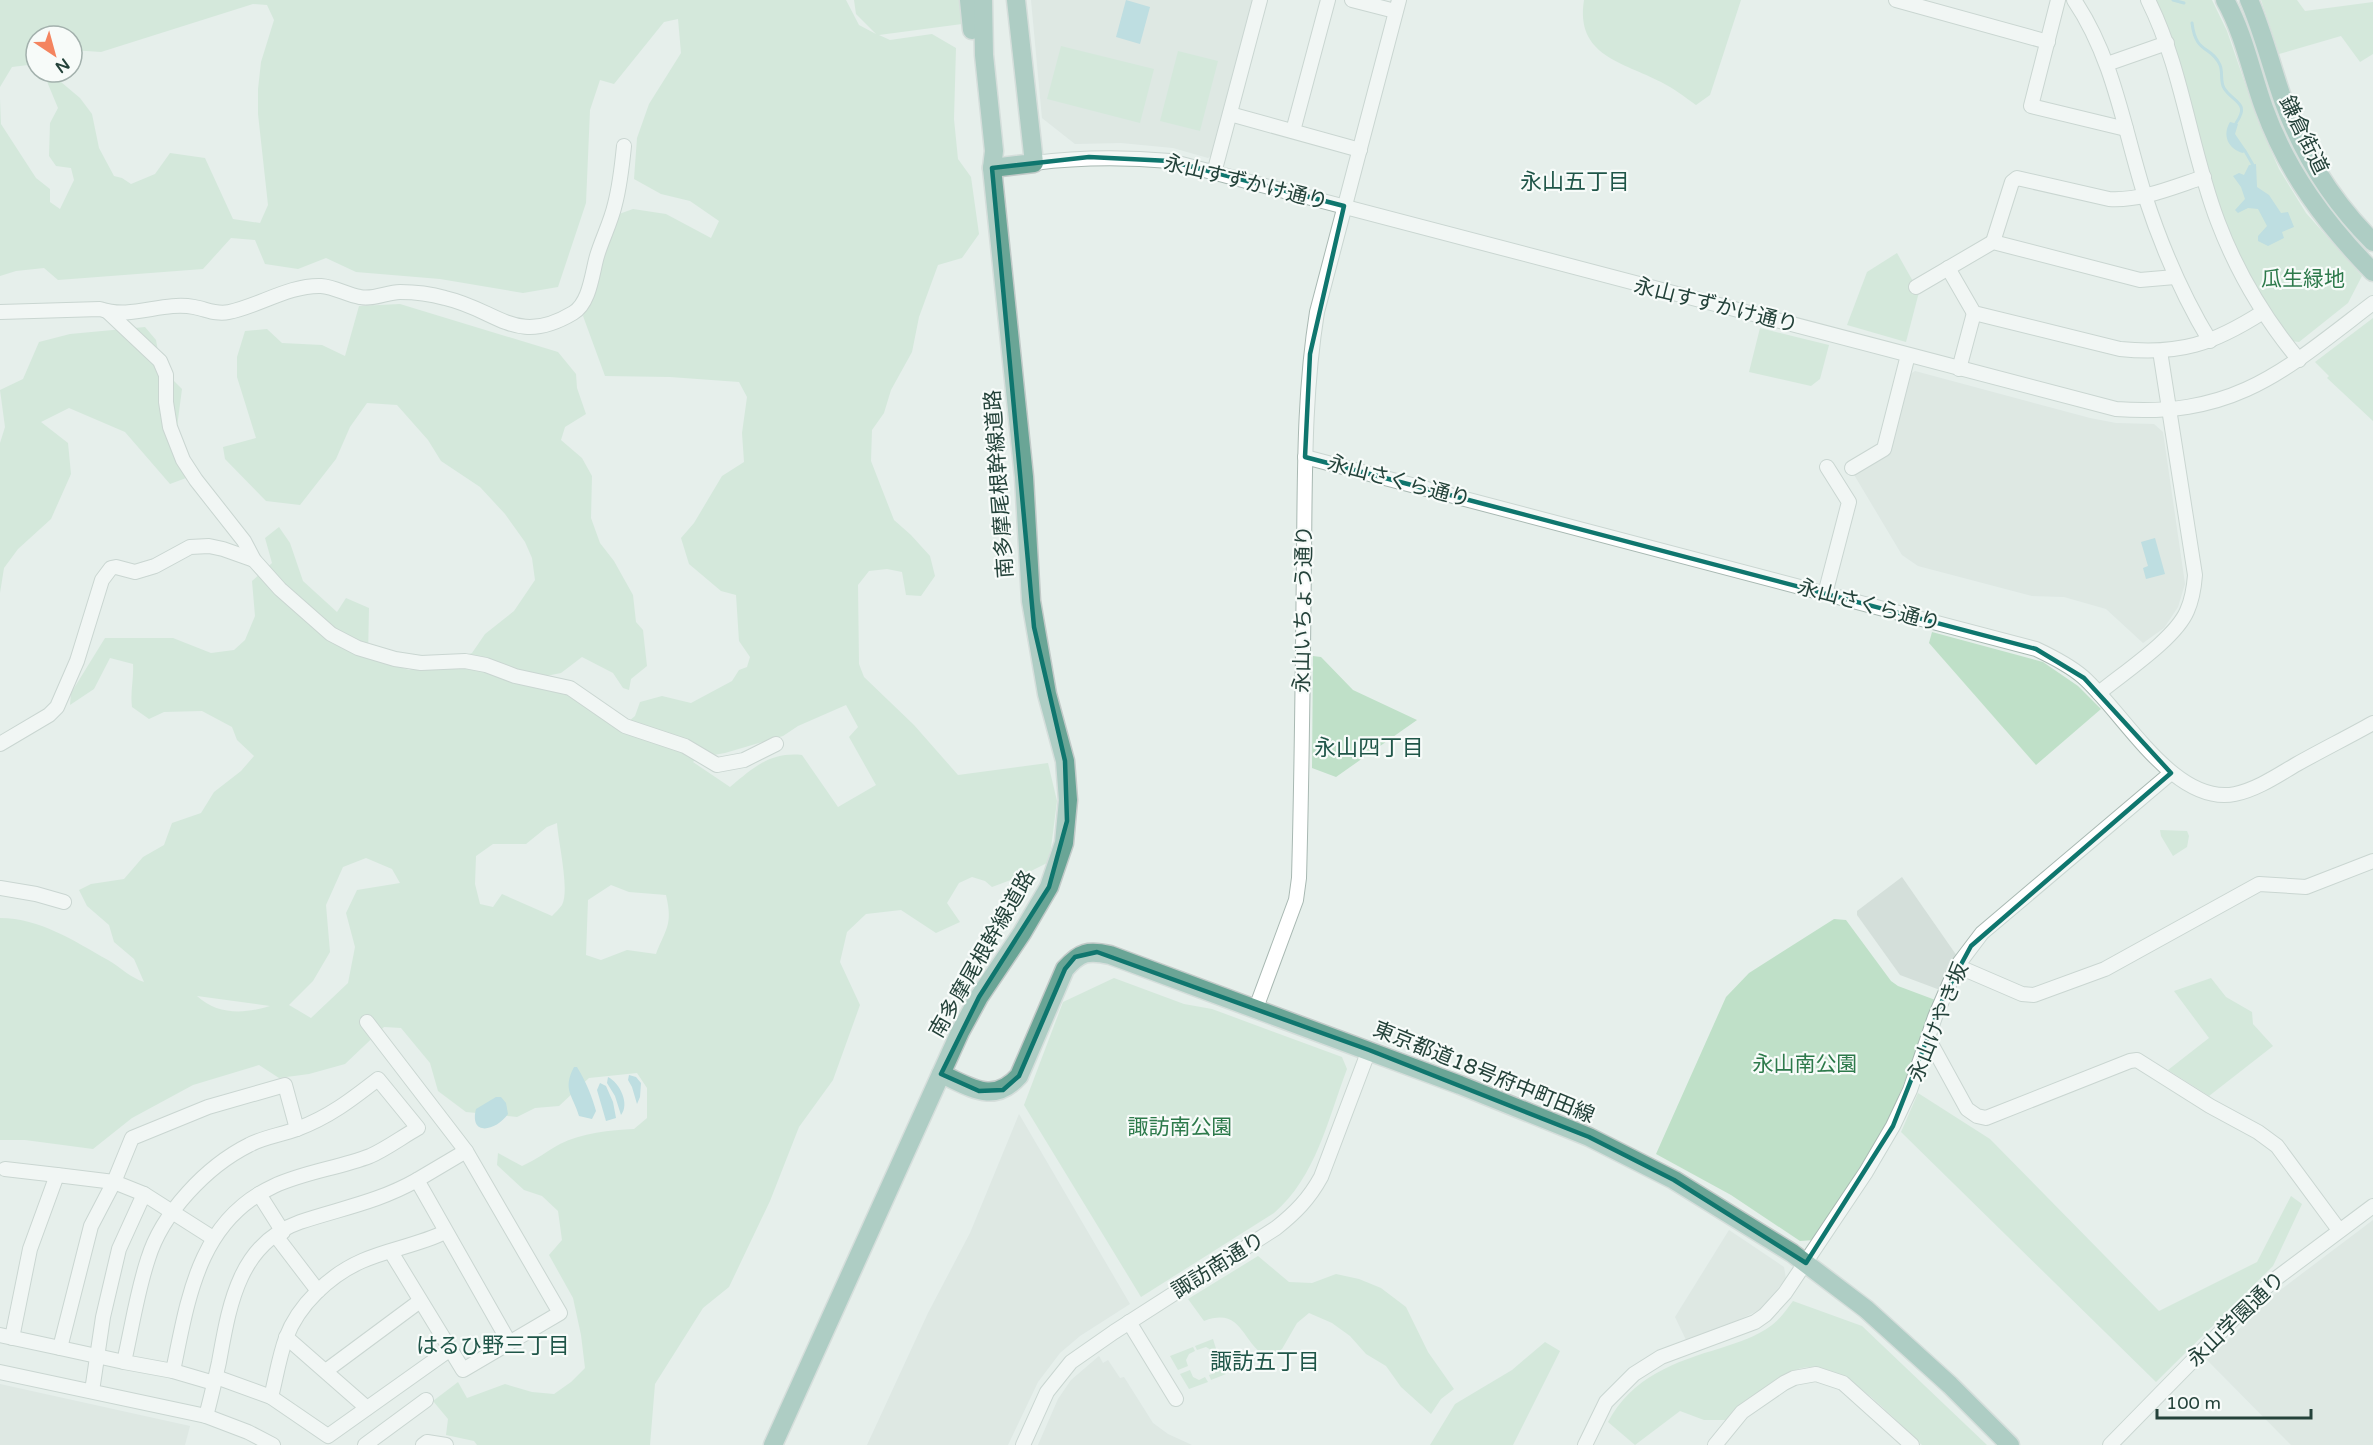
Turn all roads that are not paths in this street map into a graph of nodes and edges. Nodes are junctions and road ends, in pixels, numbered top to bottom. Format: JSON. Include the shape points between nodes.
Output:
{"nodes":[{"id":1,"x":969,"y":0,"type":"edge"},
{"id":2,"x":983,"y":0,"type":"edge"},
{"id":3,"x":1016,"y":0,"type":"edge"},
{"id":4,"x":1260,"y":0,"type":"edge"},
{"id":5,"x":1328,"y":0,"type":"edge"},
{"id":6,"x":1352,"y":0,"type":"edge"},
{"id":7,"x":1896,"y":0,"type":"edge"},
{"id":8,"x":2058,"y":0,"type":"edge"},
{"id":9,"x":2074,"y":0,"type":"edge"},
{"id":10,"x":2148,"y":0,"type":"edge"},
{"id":11,"x":2225,"y":0,"type":"edge"},
{"id":12,"x":2248,"y":0,"type":"edge"},
{"id":13,"x":1397,"y":5,"type":"edge"},
{"id":14,"x":2048,"y":42,"type":"junction"},
{"id":15,"x":2167,"y":43,"type":"junction"},
{"id":16,"x":2107,"y":64,"type":"junction"},
{"id":17,"x":1230,"y":114,"type":"junction"},
{"id":18,"x":2126,"y":129,"type":"junction"},
{"id":19,"x":1293,"y":131,"type":"junction"},
{"id":20,"x":624,"y":146,"type":"dead end"},
{"id":21,"x":1360,"y":150,"type":"junction"},
{"id":22,"x":1034,"y":163,"type":"junction"},
{"id":23,"x":993,"y":168,"type":"junction"},
{"id":24,"x":1214,"y":173,"type":"junction"},
{"id":25,"x":2204,"y":177,"type":"junction"},
{"id":26,"x":2145,"y":196,"type":"junction"},
{"id":27,"x":1344,"y":206,"type":"junction"},
{"id":28,"x":1994,"y":242,"type":"junction"},
{"id":29,"x":2373,"y":242,"type":"edge"},
{"id":30,"x":1948,"y":268,"type":"junction"},
{"id":31,"x":2373,"y":272,"type":"edge"},
{"id":32,"x":2175,"y":277,"type":"junction"},
{"id":33,"x":1916,"y":287,"type":"dead end"},
{"id":34,"x":2373,"y":303,"type":"edge"},
{"id":35,"x":0,"y":312,"type":"edge"},
{"id":36,"x":108,"y":312,"type":"junction"},
{"id":37,"x":1974,"y":312,"type":"junction"},
{"id":38,"x":2263,"y":312,"type":"junction"},
{"id":39,"x":2210,"y":341,"type":"junction"},
{"id":40,"x":2160,"y":351,"type":"junction"},
{"id":41,"x":1908,"y":355,"type":"junction"},
{"id":42,"x":2299,"y":360,"type":"junction"},
{"id":43,"x":1959,"y":369,"type":"junction"},
{"id":44,"x":2169,"y":410,"type":"junction"},
{"id":45,"x":1305,"y":456,"type":"junction"},
{"id":46,"x":1827,"y":467,"type":"dead end"},
{"id":47,"x":1852,"y":468,"type":"dead end"},
{"id":48,"x":254,"y":560,"type":"junction"},
{"id":49,"x":1825,"y":594,"type":"junction"},
{"id":50,"x":2099,"y":693,"type":"junction"},
{"id":51,"x":2373,"y":723,"type":"edge"},
{"id":52,"x":0,"y":744,"type":"edge"},
{"id":53,"x":776,"y":744,"type":"dead end"},
{"id":54,"x":2171,"y":773,"type":"junction"},
{"id":55,"x":2373,"y":861,"type":"edge"},
{"id":56,"x":0,"y":888,"type":"edge"},
{"id":57,"x":64,"y":902,"type":"dead end"},
{"id":58,"x":1957,"y":966,"type":"junction"},
{"id":59,"x":1256,"y":1008,"type":"junction"},
{"id":60,"x":367,"y":1022,"type":"dead end"},
{"id":61,"x":1928,"y":1038,"type":"junction"},
{"id":62,"x":1369,"y":1050,"type":"junction"},
{"id":63,"x":399,"y":1062,"type":"junction"},
{"id":64,"x":941,"y":1074,"type":"junction"},
{"id":65,"x":378,"y":1079,"type":"junction"},
{"id":66,"x":297,"y":1129,"type":"junction"},
{"id":67,"x":466,"y":1151,"type":"junction"},
{"id":68,"x":2,"y":1173,"type":"edge"},
{"id":69,"x":57,"y":1175,"type":"junction"},
{"id":70,"x":417,"y":1180,"type":"junction"},
{"id":71,"x":114,"y":1182,"type":"junction"},
{"id":72,"x":144,"y":1194,"type":"junction"},
{"id":73,"x":259,"y":1194,"type":"junction"},
{"id":74,"x":2373,"y":1206,"type":"edge"},
{"id":75,"x":174,"y":1211,"type":"junction"},
{"id":76,"x":2339,"y":1230,"type":"junction"},
{"id":77,"x":445,"y":1233,"type":"junction"},
{"id":78,"x":280,"y":1234,"type":"junction"},
{"id":79,"x":213,"y":1238,"type":"junction"},
{"id":80,"x":391,"y":1252,"type":"junction"},
{"id":81,"x":1806,"y":1263,"type":"junction"},
{"id":82,"x":318,"y":1291,"type":"junction"},
{"id":83,"x":420,"y":1301,"type":"junction"},
{"id":84,"x":1129,"y":1322,"type":"junction"},
{"id":85,"x":6,"y":1336,"type":"edge"},
{"id":86,"x":286,"y":1337,"type":"junction"},
{"id":87,"x":509,"y":1342,"type":"junction"},
{"id":88,"x":60,"y":1348,"type":"junction"},
{"id":89,"x":449,"y":1350,"type":"junction"},
{"id":90,"x":97,"y":1356,"type":"junction"},
{"id":91,"x":124,"y":1362,"type":"junction"},
{"id":92,"x":327,"y":1370,"type":"junction"},
{"id":93,"x":172,"y":1371,"type":"junction"},
{"id":94,"x":0,"y":1372,"type":"edge"},
{"id":95,"x":215,"y":1380,"type":"junction"},
{"id":96,"x":92,"y":1391,"type":"junction"},
{"id":97,"x":271,"y":1397,"type":"junction"},
{"id":98,"x":1176,"y":1399,"type":"dead end"},
{"id":99,"x":426,"y":1401,"type":"dead end"},
{"id":100,"x":367,"y":1408,"type":"junction"},
{"id":101,"x":206,"y":1416,"type":"junction"},
{"id":102,"x":273,"y":1445,"type":"edge"},
{"id":103,"x":365,"y":1445,"type":"edge"},
{"id":104,"x":423,"y":1445,"type":"edge"},
{"id":105,"x":446,"y":1445,"type":"edge"},
{"id":106,"x":773,"y":1445,"type":"edge"},
{"id":107,"x":1023,"y":1445,"type":"edge"},
{"id":108,"x":1585,"y":1445,"type":"edge"},
{"id":109,"x":1715,"y":1445,"type":"edge"},
{"id":110,"x":1912,"y":1445,"type":"edge"},
{"id":111,"x":2010,"y":1445,"type":"edge"},
{"id":112,"x":2110,"y":1445,"type":"edge"}],
"edges":[{"from":1,"to":23,"type":"main road","name":"南多摩尾根幹線道路","via":[[987,152]]},
{"from":2,"to":23,"type":"main road","name":"南多摩尾根幹線道路"},
{"from":3,"to":22,"type":"main road"},
{"from":4,"to":17,"type":"street"},
{"from":5,"to":19,"type":"street"},
{"from":6,"to":13,"type":"street"},
{"from":7,"to":14,"type":"street"},
{"from":8,"to":14,"type":"street"},
{"from":9,"to":16,"type":"street"},
{"from":10,"to":15,"type":"street"},
{"from":11,"to":31,"type":"main road","name":"鎌倉街道","via":[[2277,140],[2295,175],[2347,246]]},
{"from":12,"to":29,"type":"main road","name":"鎌倉街道","via":[[2295,132],[2336,200]]},
{"from":13,"to":21,"type":"street","name":"永山いちょう通り"},
{"from":14,"to":18,"type":"street","via":[[2031,106]]},
{"from":15,"to":16,"type":"street"},
{"from":15,"to":25,"type":"street"},
{"from":16,"to":18,"type":"street"},
{"from":17,"to":19,"type":"street"},
{"from":17,"to":24,"type":"street"},
{"from":18,"to":26,"type":"street"},
{"from":19,"to":21,"type":"street"},
{"from":20,"to":36,"type":"street","via":[[614,207],[589,291],[576,312],[553,323],[532,329],[518,327],[447,298],[399,292],[361,298],[322,286],[306,287],[228,313],[175,306],[129,314]]},
{"from":21,"to":27,"type":"street","name":"永山いちょう通り"},
{"from":22,"to":23,"type":"main road"},
{"from":22,"to":24,"type":"street","name":"永山すずかけ通り","via":[[1123,157],[1170,161]]},
{"from":23,"to":64,"type":"main road","name":"南多摩尾根幹線道路","via":[[1024,477],[1031,601],[1068,788],[1060,856],[1049,887],[975,1004]]},
{"from":24,"to":27,"type":"street","name":"永山すずかけ通り"},
{"from":25,"to":26,"type":"street"},
{"from":25,"to":38,"type":"street","via":[[2238,268]]},
{"from":26,"to":28,"type":"street","via":[[2109,198],[2017,178],[2012,182]]},
{"from":26,"to":32,"type":"street"},
{"from":27,"to":41,"type":"street","name":"永山すずかけ通り"},
{"from":27,"to":45,"type":"street","name":"永山いちょう通り","via":[[1310,354]]},
{"from":28,"to":30,"type":"street"},
{"from":28,"to":32,"type":"street","via":[[2140,280]]},
{"from":30,"to":33,"type":"street"},
{"from":30,"to":37,"type":"street"},
{"from":32,"to":39,"type":"street"},
{"from":34,"to":42,"type":"street","name":"永山すずかけ通り"},
{"from":35,"to":36,"type":"street"},
{"from":36,"to":48,"type":"street","via":[[160,361],[166,375],[170,427],[183,460]]},
{"from":37,"to":40,"type":"street","via":[[2120,349]]},
{"from":37,"to":43,"type":"street"},
{"from":38,"to":39,"type":"street"},
{"from":38,"to":42,"type":"street"},
{"from":39,"to":40,"type":"street"},
{"from":40,"to":44,"type":"street"},
{"from":41,"to":43,"type":"street","name":"永山すずかけ通り"},
{"from":41,"to":47,"type":"street","via":[[1884,449]]},
{"from":42,"to":44,"type":"street","name":"永山すずかけ通り","via":[[2221,401]]},
{"from":43,"to":44,"type":"street","name":"永山すずかけ通り","via":[[2116,409]]},
{"from":44,"to":50,"type":"street","via":[[2195,575],[2193,595],[2186,614],[2167,638]]},
{"from":45,"to":49,"type":"street","name":"永山さくら通り"},
{"from":45,"to":59,"type":"street","name":"永山いちょう通り","via":[[1299,878],[1296,900]]},
{"from":46,"to":49,"type":"street","via":[[1850,502]]},
{"from":48,"to":52,"type":"street","via":[[209,546],[190,547],[135,572],[111,568],[102,580],[77,661],[57,707]]},
{"from":48,"to":53,"type":"street","via":[[331,634],[375,654],[421,663],[465,661],[570,687],[625,726],[685,746],[717,765],[744,760]]},
{"from":49,"to":50,"type":"street","name":"永山さくら通り","via":[[2036,650],[2075,671]]},
{"from":50,"to":54,"type":"street","name":"永山さくら通り"},
{"from":51,"to":54,"type":"street","name":"永山さくら通り","via":[[2264,783],[2237,793],[2203,792]]},
{"from":54,"to":58,"type":"street","name":"永山けやき坂","via":[[1982,933]]},
{"from":55,"to":58,"type":"street","via":[[2306,887],[2259,884],[2105,969],[2034,995],[2022,994]]},
{"from":56,"to":57,"type":"street"},
{"from":58,"to":61,"type":"street","name":"永山けやき坂"},
{"from":59,"to":62,"type":"main road","name":"東京都道18号府中町田線"},
{"from":59,"to":64,"type":"main road","name":"東京都道18号府中町田線","via":[[1110,955],[1085,953],[1065,969],[1019,1076],[1011,1085],[1003,1090],[979,1091]]},
{"from":60,"to":63,"type":"street"},
{"from":61,"to":76,"type":"street","via":[[1967,1109],[1986,1118],[2137,1060],[2277,1146]]},
{"from":61,"to":81,"type":"street","name":"永山けやき坂","via":[[1893,1126]]},
{"from":62,"to":81,"type":"main road","name":"東京都道18号府中町田線","via":[[1589,1137],[1674,1179]]},
{"from":62,"to":84,"type":"street","name":"諏訪南通り","via":[[1312,1194],[1276,1228]]},
{"from":63,"to":65,"type":"street"},
{"from":63,"to":67,"type":"street"},
{"from":64,"to":106,"type":"main road","name":"南多摩尾根幹線道路"},
{"from":65,"to":66,"type":"street","via":[[336,1112]]},
{"from":65,"to":73,"type":"street","via":[[418,1128],[370,1155],[286,1181]]},
{"from":66,"to":71,"type":"street","via":[[285,1085],[208,1107],[132,1138]]},
{"from":66,"to":75,"type":"street","via":[[250,1144],[230,1156],[206,1174]]},
{"from":67,"to":70,"type":"street"},
{"from":67,"to":87,"type":"street","via":[[560,1313]]},
{"from":68,"to":69,"type":"street"},
{"from":69,"to":71,"type":"street"},
{"from":69,"to":85,"type":"street","via":[[41,1212]]},
{"from":70,"to":77,"type":"street"},
{"from":70,"to":78,"type":"street","via":[[378,1200],[297,1223]]},
{"from":71,"to":72,"type":"street"},
{"from":71,"to":88,"type":"street","via":[[91,1226]]},
{"from":72,"to":75,"type":"street"},
{"from":72,"to":90,"type":"street","via":[[119,1249]]},
{"from":73,"to":78,"type":"street"},
{"from":73,"to":79,"type":"street"},
{"from":74,"to":76,"type":"street","name":"永山学園通り"},
{"from":75,"to":79,"type":"street"},
{"from":75,"to":91,"type":"street","via":[[148,1256]]},
{"from":76,"to":112,"type":"street","name":"永山学園通り","via":[[2256,1296]]},
{"from":77,"to":80,"type":"street"},
{"from":77,"to":87,"type":"street"},
{"from":78,"to":82,"type":"street"},
{"from":78,"to":95,"type":"street","via":[[264,1246],[240,1278],[230,1302]]},
{"from":79,"to":93,"type":"street","via":[[192,1284]]},
{"from":80,"to":82,"type":"street","via":[[337,1274]]},
{"from":80,"to":83,"type":"street"},
{"from":81,"to":108,"type":"street","name":"永山けやき坂","via":[[1775,1304],[1755,1322],[1661,1358],[1634,1374],[1606,1402]]},
{"from":81,"to":111,"type":"main road","name":"東京都道18号府中町田線","via":[[1899,1337]]},
{"from":82,"to":86,"type":"street"},
{"from":83,"to":89,"type":"street"},
{"from":83,"to":92,"type":"street"},
{"from":84,"to":98,"type":"street"},
{"from":84,"to":107,"type":"street","name":"諏訪南通り","via":[[1082,1353],[1062,1372],[1047,1392]]},
{"from":85,"to":88,"type":"street"},
{"from":86,"to":92,"type":"street"},
{"from":86,"to":97,"type":"street"},
{"from":87,"to":89,"type":"street","via":[[463,1370]]},
{"from":88,"to":90,"type":"street"},
{"from":89,"to":100,"type":"street"},
{"from":90,"to":91,"type":"street"},
{"from":90,"to":96,"type":"street"},
{"from":91,"to":93,"type":"street"},
{"from":92,"to":100,"type":"street"},
{"from":93,"to":95,"type":"street"},
{"from":94,"to":96,"type":"street"},
{"from":95,"to":97,"type":"street"},
{"from":95,"to":101,"type":"street"},
{"from":96,"to":101,"type":"street"},
{"from":97,"to":100,"type":"street","via":[[328,1436]]},
{"from":99,"to":103,"type":"street"},
{"from":101,"to":102,"type":"street"},
{"from":104,"to":105,"type":"street"},
{"from":109,"to":110,"type":"street","via":[[1742,1412],[1758,1400],[1794,1378],[1816,1374],[1843,1383]]}]}
